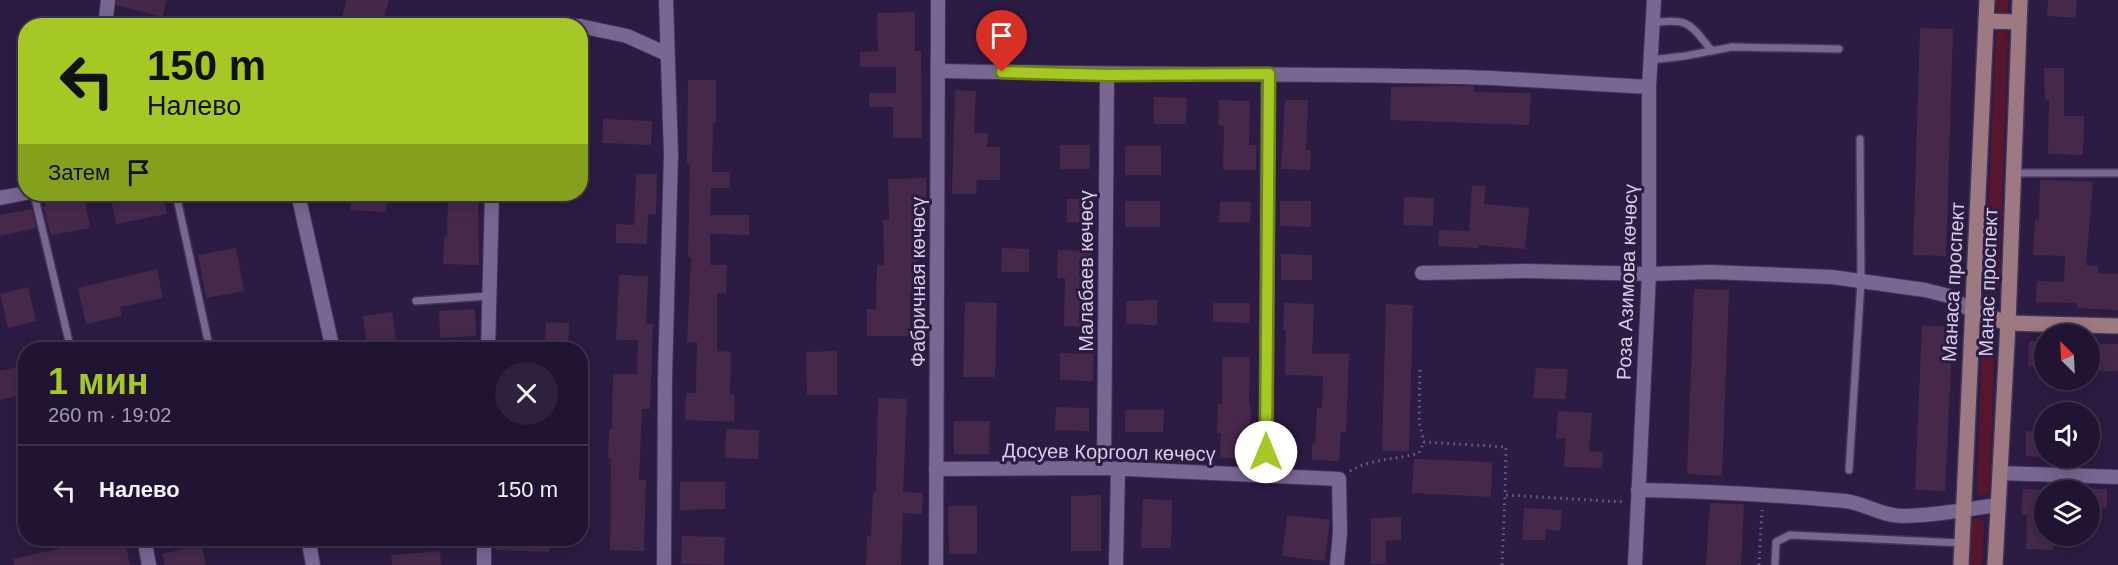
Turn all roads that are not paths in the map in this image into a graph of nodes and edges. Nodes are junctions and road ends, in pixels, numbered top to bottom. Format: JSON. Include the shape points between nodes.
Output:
{"nodes":[{"id":1,"x":108,"y":0,"type":"edge"},
{"id":2,"x":666,"y":0,"type":"edge"},
{"id":3,"x":939,"y":0,"type":"edge"},
{"id":4,"x":1654,"y":0,"type":"edge"},
{"id":5,"x":1987,"y":0,"type":"edge"},
{"id":6,"x":2020,"y":0,"type":"edge"},
{"id":7,"x":106,"y":18,"type":"edge"},
{"id":8,"x":1986,"y":21,"type":"junction"},
{"id":9,"x":1653,"y":22,"type":"junction"},
{"id":10,"x":2019,"y":22,"type":"junction"},
{"id":11,"x":588,"y":28,"type":"edge"},
{"id":12,"x":1839,"y":49,"type":"dead end"},
{"id":13,"x":1712,"y":51,"type":"junction"},
{"id":14,"x":667,"y":54,"type":"junction"},
{"id":15,"x":1651,"y":60,"type":"junction"},
{"id":16,"x":939,"y":71,"type":"junction"},
{"id":17,"x":1269,"y":74,"type":"junction"},
{"id":18,"x":1107,"y":75,"type":"junction"},
{"id":19,"x":1649,"y":87,"type":"junction"},
{"id":20,"x":1860,"y":139,"type":"dead end"},
{"id":21,"x":2013,"y":173,"type":"junction"},
{"id":22,"x":2118,"y":173,"type":"edge"},
{"id":23,"x":18,"y":195,"type":"edge"},
{"id":24,"x":0,"y":198,"type":"edge"},
{"id":25,"x":36,"y":201,"type":"edge"},
{"id":26,"x":178,"y":201,"type":"edge"},
{"id":27,"x":300,"y":201,"type":"edge"},
{"id":28,"x":492,"y":201,"type":"edge"},
{"id":29,"x":1422,"y":273,"type":"dead end"},
{"id":30,"x":1649,"y":274,"type":"junction"},
{"id":31,"x":1861,"y":281,"type":"junction"},
{"id":32,"x":489,"y":297,"type":"junction"},
{"id":33,"x":416,"y":301,"type":"dead end"},
{"id":34,"x":1973,"y":312,"type":"junction"},
{"id":35,"x":2008,"y":322,"type":"junction"},
{"id":36,"x":2118,"y":326,"type":"edge"},
{"id":37,"x":69,"y":342,"type":"edge"},
{"id":38,"x":208,"y":342,"type":"edge"},
{"id":39,"x":331,"y":342,"type":"edge"},
{"id":40,"x":488,"y":342,"type":"edge"},
{"id":41,"x":1111,"y":468,"type":"junction"},
{"id":42,"x":936,"y":469,"type":"junction"},
{"id":43,"x":1849,"y":470,"type":"dead end"},
{"id":44,"x":2000,"y":473,"type":"junction"},
{"id":45,"x":1266,"y":475,"type":"junction"},
{"id":46,"x":2118,"y":477,"type":"edge"},
{"id":47,"x":1638,"y":496,"type":"junction"},
{"id":48,"x":1998,"y":505,"type":"junction"},
{"id":49,"x":1964,"y":509,"type":"junction"},
{"id":50,"x":1962,"y":543,"type":"junction"},
{"id":51,"x":145,"y":546,"type":"edge"},
{"id":52,"x":309,"y":546,"type":"edge"},
{"id":53,"x":484,"y":546,"type":"edge"},
{"id":54,"x":149,"y":565,"type":"edge"},
{"id":55,"x":313,"y":565,"type":"edge"},
{"id":56,"x":484,"y":565,"type":"edge"},
{"id":57,"x":664,"y":565,"type":"edge"},
{"id":58,"x":936,"y":565,"type":"edge"},
{"id":59,"x":1116,"y":565,"type":"edge"},
{"id":60,"x":1337,"y":565,"type":"edge"},
{"id":61,"x":1635,"y":565,"type":"edge"},
{"id":62,"x":1775,"y":565,"type":"edge"},
{"id":63,"x":1961,"y":565,"type":"edge"},
{"id":64,"x":1995,"y":565,"type":"edge"}],
"edges":[{"from":1,"to":7,"type":"street"},
{"from":2,"to":14,"type":"street"},
{"from":3,"to":16,"type":"street","name":"Фабричная көчөсү"},
{"from":4,"to":9,"type":"street","name":"Роза Азимова көчөсү"},
{"from":5,"to":8,"type":"main road","name":"Манаса проспект"},
{"from":6,"to":10,"type":"main road","name":"Манас проспект"},
{"from":8,"to":10,"type":"main road"},
{"from":8,"to":34,"type":"main road","name":"Манаса проспект"},
{"from":9,"to":13,"type":"lane","via":[[1685,22]]},
{"from":9,"to":15,"type":"street","name":"Роза Азимова көчөсү"},
{"from":10,"to":21,"type":"main road","name":"Манас проспект"},
{"from":11,"to":14,"type":"street","via":[[627,36]]},
{"from":12,"to":13,"type":"lane","via":[[1732,47]]},
{"from":13,"to":15,"type":"lane"},
{"from":14,"to":57,"type":"street","via":[[671,154]]},
{"from":15,"to":19,"type":"street","name":"Роза Азимова көчөсү"},
{"from":16,"to":18,"type":"street"},
{"from":16,"to":42,"type":"street","name":"Фабричная көчөсү"},
{"from":17,"to":18,"type":"street"},
{"from":17,"to":19,"type":"street"},
{"from":17,"to":45,"type":"street"},
{"from":18,"to":41,"type":"street","name":"Малабаев көчөсү"},
{"from":19,"to":30,"type":"street","name":"Роза Азимова көчөсү"},
{"from":20,"to":31,"type":"lane"},
{"from":21,"to":22,"type":"lane"},
{"from":21,"to":35,"type":"main road","name":"Манас проспект"},
{"from":23,"to":24,"type":"street"},
{"from":25,"to":37,"type":"lane"},
{"from":26,"to":38,"type":"lane"},
{"from":27,"to":39,"type":"street"},
{"from":28,"to":32,"type":"street"},
{"from":29,"to":30,"type":"street"},
{"from":30,"to":31,"type":"street","via":[[1710,272]]},
{"from":30,"to":47,"type":"street","name":"Роза Азимова көчөсү"},
{"from":31,"to":34,"type":"street","via":[[1948,296]]},
{"from":31,"to":43,"type":"lane"},
{"from":32,"to":33,"type":"lane"},
{"from":32,"to":40,"type":"street"},
{"from":34,"to":35,"type":"main road"},
{"from":34,"to":49,"type":"main road","name":"Манаса проспект"},
{"from":35,"to":36,"type":"main road"},
{"from":35,"to":44,"type":"main road","name":"Манас проспект"},
{"from":41,"to":42,"type":"street","name":"Досуев Коргоол көчөсү"},
{"from":41,"to":45,"type":"street","name":"Досуев Коргоол көчөсү"},
{"from":41,"to":59,"type":"street","name":"Малабаев көчөсү"},
{"from":42,"to":58,"type":"street","name":"Фабричная көчөсү"},
{"from":44,"to":46,"type":"street"},
{"from":44,"to":48,"type":"main road","name":"Манас проспект"},
{"from":45,"to":60,"type":"street","name":"Досуев Коргоол көчөсү","via":[[1340,479]]},
{"from":47,"to":49,"type":"street","via":[[1742,493],[1848,501],[1901,516]]},
{"from":47,"to":61,"type":"street","name":"Роза Азимова көчөсү"},
{"from":48,"to":49,"type":"street"},
{"from":48,"to":64,"type":"main road","name":"Манас проспект"},
{"from":49,"to":50,"type":"main road","name":"Манаса проспект"},
{"from":50,"to":62,"type":"lane","via":[[1790,534],[1776,542]]},
{"from":50,"to":63,"type":"main road","name":"Манаса проспект"},
{"from":51,"to":54,"type":"street"},
{"from":52,"to":55,"type":"street"},
{"from":53,"to":56,"type":"street"}]}
